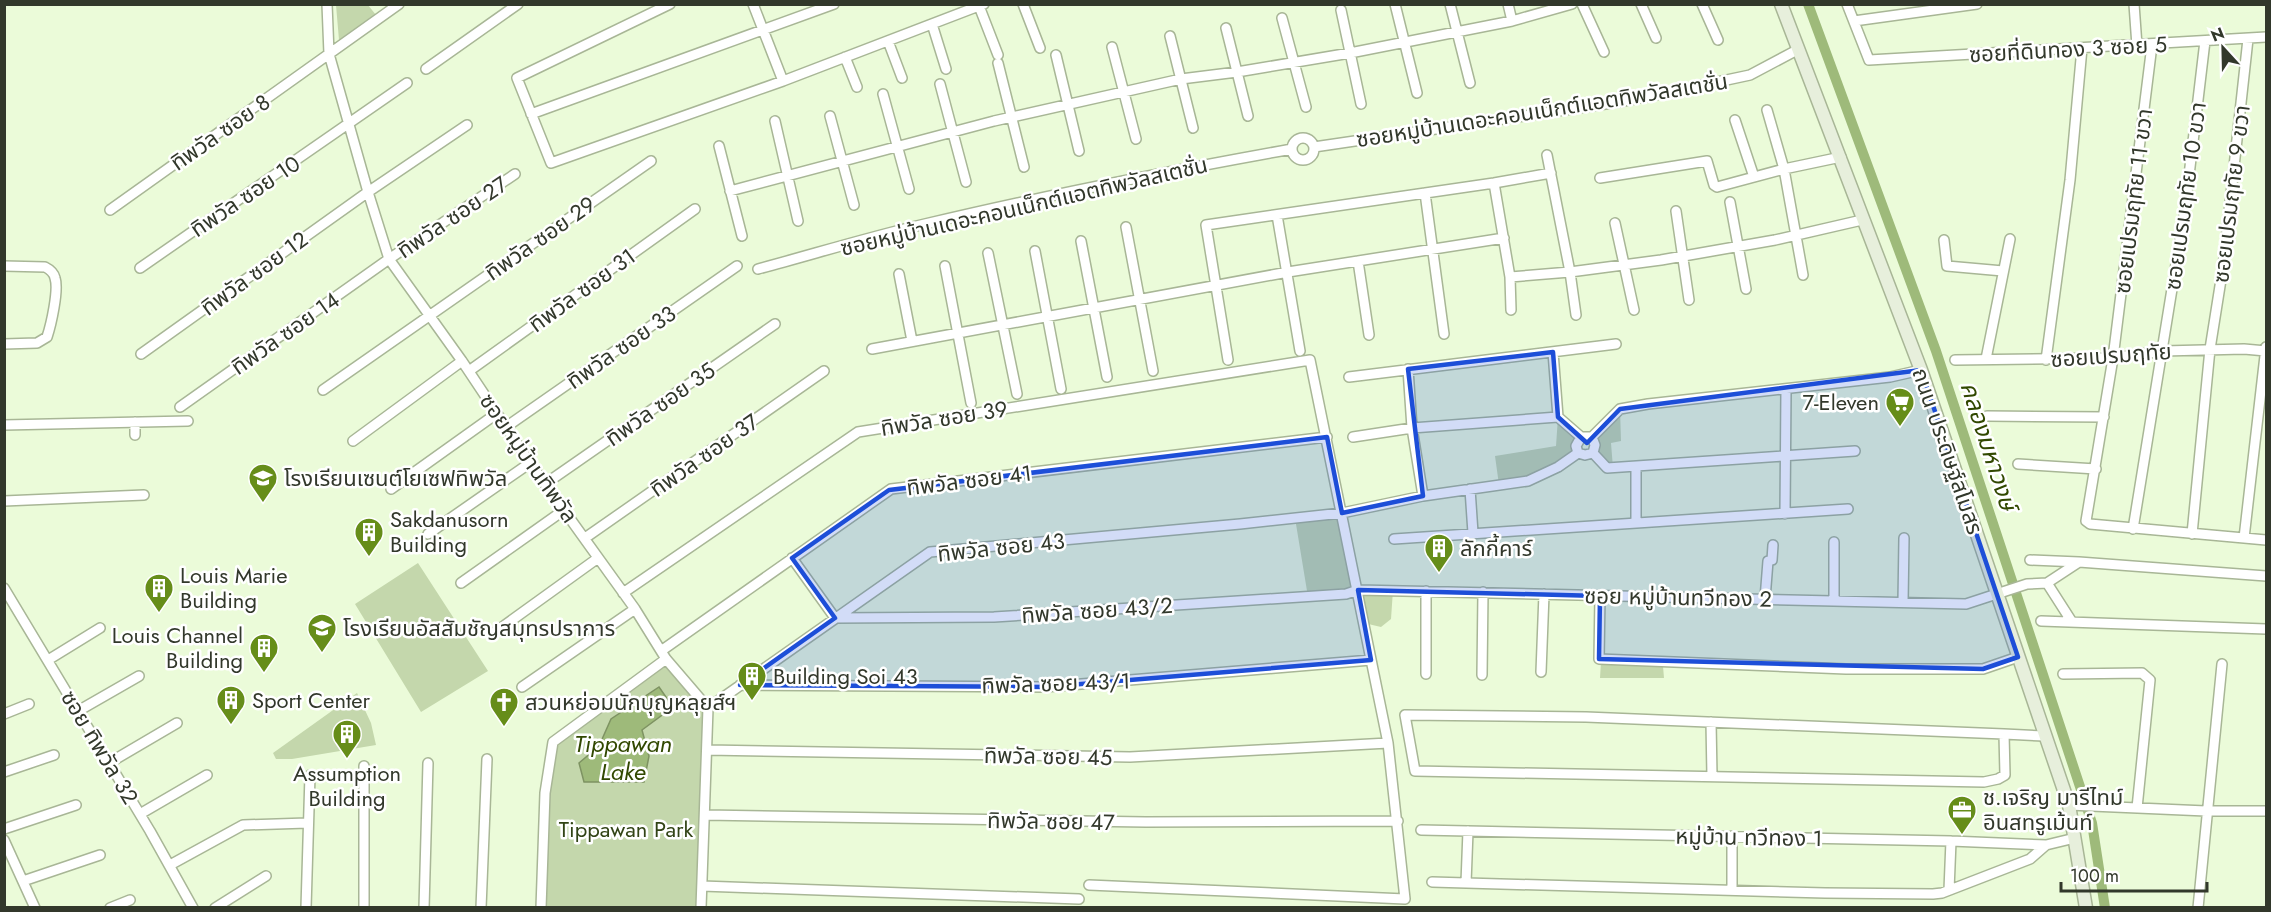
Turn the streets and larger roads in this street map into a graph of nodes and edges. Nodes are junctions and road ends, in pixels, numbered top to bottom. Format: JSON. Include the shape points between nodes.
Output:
{"nodes":[{"id":1,"x":327,"y":4,"type":"edge"},
{"id":2,"x":399,"y":4,"type":"edge"},
{"id":3,"x":518,"y":4,"type":"edge"},
{"id":4,"x":670,"y":4,"type":"edge"},
{"id":5,"x":753,"y":4,"type":"edge"},
{"id":6,"x":834,"y":4,"type":"edge"},
{"id":7,"x":1023,"y":4,"type":"edge"},
{"id":8,"x":1395,"y":4,"type":"edge"},
{"id":9,"x":1450,"y":4,"type":"edge"},
{"id":10,"x":1508,"y":4,"type":"edge"},
{"id":11,"x":1572,"y":4,"type":"edge"},
{"id":12,"x":1582,"y":4,"type":"edge"},
{"id":13,"x":1641,"y":4,"type":"edge"},
{"id":14,"x":1702,"y":4,"type":"edge"},
{"id":15,"x":1781,"y":4,"type":"edge"},
{"id":16,"x":1847,"y":4,"type":"edge"},
{"id":17,"x":1977,"y":4,"type":"edge"},
{"id":18,"x":2134,"y":4,"type":"edge"},
{"id":19,"x":981,"y":5,"type":"edge"},
{"id":20,"x":1341,"y":10,"type":"dead end"},
{"id":21,"x":1282,"y":18,"type":"dead end"},
{"id":22,"x":1512,"y":21,"type":"junction"},
{"id":23,"x":1854,"y":21,"type":"junction"},
{"id":24,"x":932,"y":24,"type":"junction"},
{"id":25,"x":1226,"y":28,"type":"dead end"},
{"id":26,"x":763,"y":29,"type":"junction"},
{"id":27,"x":1456,"y":33,"type":"junction"},
{"id":28,"x":1170,"y":36,"type":"dead end"},
{"id":29,"x":2266,"y":37,"type":"edge"},
{"id":30,"x":1656,"y":38,"type":"dead end"},
{"id":31,"x":2248,"y":39,"type":"junction"},
{"id":32,"x":1718,"y":40,"type":"dead end"},
{"id":33,"x":888,"y":41,"type":"junction"},
{"id":34,"x":1404,"y":41,"type":"junction"},
{"id":35,"x":2205,"y":41,"type":"junction"},
{"id":36,"x":2152,"y":45,"type":"junction"},
{"id":37,"x":1112,"y":46,"type":"dead end"},
{"id":38,"x":2138,"y":46,"type":"junction"},
{"id":39,"x":1040,"y":48,"type":"dead end"},
{"id":40,"x":2082,"y":48,"type":"junction"},
{"id":41,"x":1799,"y":49,"type":"junction"},
{"id":42,"x":1604,"y":52,"type":"dead end"},
{"id":43,"x":1350,"y":53,"type":"junction"},
{"id":44,"x":329,"y":54,"type":"junction"},
{"id":45,"x":1056,"y":55,"type":"dead end"},
{"id":46,"x":845,"y":57,"type":"junction"},
{"id":47,"x":1294,"y":63,"type":"junction"},
{"id":48,"x":426,"y":69,"type":"dead end"},
{"id":49,"x":946,"y":69,"type":"dead end"},
{"id":50,"x":1237,"y":72,"type":"junction"},
{"id":51,"x":902,"y":78,"type":"dead end"},
{"id":52,"x":1181,"y":79,"type":"junction"},
{"id":53,"x":783,"y":81,"type":"junction"},
{"id":54,"x":408,"y":83,"type":"dead end"},
{"id":55,"x":1470,"y":83,"type":"dead end"},
{"id":56,"x":940,"y":84,"type":"dead end"},
{"id":57,"x":857,"y":87,"type":"dead end"},
{"id":58,"x":1124,"y":91,"type":"junction"},
{"id":59,"x":1417,"y":93,"type":"dead end"},
{"id":60,"x":883,"y":94,"type":"dead end"},
{"id":61,"x":1068,"y":104,"type":"junction"},
{"id":62,"x":1361,"y":104,"type":"dead end"},
{"id":63,"x":1306,"y":107,"type":"dead end"},
{"id":64,"x":1767,"y":110,"type":"dead end"},
{"id":65,"x":531,"y":114,"type":"junction"},
{"id":66,"x":830,"y":116,"type":"dead end"},
{"id":67,"x":1248,"y":116,"type":"dead end"},
{"id":68,"x":1012,"y":117,"type":"junction"},
{"id":69,"x":1735,"y":120,"type":"dead end"},
{"id":70,"x":775,"y":121,"type":"dead end"},
{"id":71,"x":350,"y":124,"type":"junction"},
{"id":72,"x":467,"y":124,"type":"dead end"},
{"id":73,"x":1193,"y":128,"type":"dead end"},
{"id":74,"x":952,"y":131,"type":"junction"},
{"id":75,"x":1136,"y":139,"type":"dead end"},
{"id":76,"x":719,"y":146,"type":"dead end"},
{"id":77,"x":897,"y":147,"type":"junction"},
{"id":78,"x":1314,"y":147,"type":"junction"},
{"id":79,"x":1292,"y":149,"type":"junction"},
{"id":80,"x":1079,"y":152,"type":"dead end"},
{"id":81,"x":1547,"y":155,"type":"dead end"},
{"id":82,"x":1841,"y":157,"type":"junction"},
{"id":83,"x":842,"y":161,"type":"junction"},
{"id":84,"x":651,"y":162,"type":"dead end"},
{"id":85,"x":1024,"y":167,"type":"dead end"},
{"id":86,"x":1784,"y":169,"type":"junction"},
{"id":87,"x":1551,"y":173,"type":"junction"},
{"id":88,"x":515,"y":174,"type":"dead end"},
{"id":89,"x":788,"y":176,"type":"junction"},
{"id":90,"x":1754,"y":177,"type":"junction"},
{"id":91,"x":1600,"y":178,"type":"dead end"},
{"id":92,"x":966,"y":182,"type":"dead end"},
{"id":93,"x":1494,"y":183,"type":"junction"},
{"id":94,"x":909,"y":189,"type":"dead end"},
{"id":95,"x":730,"y":191,"type":"junction"},
{"id":96,"x":368,"y":192,"type":"junction"},
{"id":97,"x":1425,"y":193,"type":"junction"},
{"id":98,"x":1730,"y":202,"type":"dead end"},
{"id":99,"x":854,"y":205,"type":"dead end"},
{"id":100,"x":695,"y":209,"type":"dead end"},
{"id":101,"x":110,"y":210,"type":"dead end"},
{"id":102,"x":1676,"y":211,"type":"dead end"},
{"id":103,"x":1277,"y":214,"type":"junction"},
{"id":104,"x":1862,"y":220,"type":"junction"},
{"id":105,"x":798,"y":221,"type":"dead end"},
{"id":106,"x":1615,"y":223,"type":"dead end"},
{"id":107,"x":1126,"y":227,"type":"dead end"},
{"id":108,"x":1796,"y":235,"type":"junction"},
{"id":109,"x":742,"y":236,"type":"dead end"},
{"id":110,"x":1504,"y":238,"type":"junction"},
{"id":111,"x":2010,"y":239,"type":"dead end"},
{"id":112,"x":1944,"y":240,"type":"dead end"},
{"id":113,"x":1081,"y":241,"type":"dead end"},
{"id":114,"x":1739,"y":245,"type":"junction"},
{"id":115,"x":1433,"y":249,"type":"junction"},
{"id":116,"x":1035,"y":251,"type":"dead end"},
{"id":117,"x":988,"y":253,"type":"dead end"},
{"id":118,"x":1682,"y":256,"type":"junction"},
{"id":119,"x":389,"y":259,"type":"junction"},
{"id":120,"x":1358,"y":261,"type":"junction"},
{"id":121,"x":1624,"y":265,"type":"junction"},
{"id":122,"x":4,"y":266,"type":"edge"},
{"id":123,"x":737,"y":266,"type":"dead end"},
{"id":124,"x":945,"y":266,"type":"dead end"},
{"id":125,"x":140,"y":268,"type":"dead end"},
{"id":126,"x":758,"y":269,"type":"dead end"},
{"id":127,"x":1288,"y":272,"type":"junction"},
{"id":128,"x":1570,"y":272,"type":"junction"},
{"id":129,"x":2003,"y":272,"type":"junction"},
{"id":130,"x":899,"y":274,"type":"dead end"},
{"id":131,"x":1803,"y":275,"type":"dead end"},
{"id":132,"x":1510,"y":277,"type":"junction"},
{"id":133,"x":1215,"y":286,"type":"junction"},
{"id":134,"x":1746,"y":289,"type":"dead end"},
{"id":135,"x":1139,"y":300,"type":"junction"},
{"id":136,"x":1689,"y":300,"type":"dead end"},
{"id":137,"x":1094,"y":308,"type":"junction"},
{"id":138,"x":1511,"y":310,"type":"dead end"},
{"id":139,"x":1634,"y":310,"type":"dead end"},
{"id":140,"x":430,"y":315,"type":"junction"},
{"id":141,"x":1576,"y":315,"type":"dead end"},
{"id":142,"x":1048,"y":316,"type":"junction"},
{"id":143,"x":775,"y":324,"type":"dead end"},
{"id":144,"x":1003,"y":324,"type":"junction"},
{"id":145,"x":957,"y":333,"type":"junction"},
{"id":146,"x":1444,"y":334,"type":"dead end"},
{"id":147,"x":1369,"y":335,"type":"dead end"},
{"id":148,"x":912,"y":341,"type":"junction"},
{"id":149,"x":4,"y":344,"type":"edge"},
{"id":150,"x":1616,"y":344,"type":"dead end"},
{"id":151,"x":2210,"y":349,"type":"junction"},
{"id":152,"x":2266,"y":349,"type":"edge"},
{"id":153,"x":872,"y":350,"type":"dead end"},
{"id":154,"x":1300,"y":351,"type":"dead end"},
{"id":155,"x":2163,"y":351,"type":"junction"},
{"id":156,"x":1553,"y":352,"type":"junction"},
{"id":157,"x":141,"y":354,"type":"dead end"},
{"id":158,"x":2113,"y":358,"type":"junction"},
{"id":159,"x":1986,"y":359,"type":"junction"},
{"id":160,"x":1228,"y":360,"type":"dead end"},
{"id":161,"x":1955,"y":360,"type":"dead end"},
{"id":162,"x":2046,"y":360,"type":"junction"},
{"id":163,"x":462,"y":361,"type":"junction"},
{"id":164,"x":1408,"y":369,"type":"junction"},
{"id":165,"x":1921,"y":370,"type":"junction"},
{"id":166,"x":469,"y":371,"type":"junction"},
{"id":167,"x":824,"y":371,"type":"dead end"},
{"id":168,"x":1153,"y":371,"type":"dead end"},
{"id":169,"x":1107,"y":377,"type":"dead end"},
{"id":170,"x":1348,"y":377,"type":"dead end"},
{"id":171,"x":1061,"y":389,"type":"dead end"},
{"id":172,"x":1786,"y":389,"type":"junction"},
{"id":173,"x":323,"y":390,"type":"dead end"},
{"id":174,"x":1017,"y":394,"type":"dead end"},
{"id":175,"x":970,"y":403,"type":"dead end"},
{"id":176,"x":180,"y":406,"type":"dead end"},
{"id":177,"x":496,"y":414,"type":"junction"},
{"id":178,"x":1987,"y":416,"type":"dead end"},
{"id":179,"x":1558,"y":417,"type":"junction"},
{"id":180,"x":2104,"y":417,"type":"junction"},
{"id":181,"x":188,"y":421,"type":"dead end"},
{"id":182,"x":135,"y":422,"type":"junction"},
{"id":183,"x":4,"y":425,"type":"edge"},
{"id":184,"x":506,"y":427,"type":"junction"},
{"id":185,"x":1412,"y":428,"type":"junction"},
{"id":186,"x":135,"y":435,"type":"dead end"},
{"id":187,"x":1327,"y":437,"type":"junction"},
{"id":188,"x":1353,"y":437,"type":"dead end"},
{"id":189,"x":1581,"y":437,"type":"junction"},
{"id":190,"x":1592,"y":437,"type":"junction"},
{"id":191,"x":353,"y":441,"type":"dead end"},
{"id":192,"x":1855,"y":451,"type":"dead end"},
{"id":193,"x":1578,"y":453,"type":"junction"},
{"id":194,"x":1593,"y":453,"type":"junction"},
{"id":195,"x":1786,"y":455,"type":"junction"},
{"id":196,"x":530,"y":464,"type":"junction"},
{"id":197,"x":2018,"y":464,"type":"dead end"},
{"id":198,"x":1636,"y":467,"type":"junction"},
{"id":199,"x":2096,"y":469,"type":"junction"},
{"id":200,"x":545,"y":484,"type":"junction"},
{"id":201,"x":391,"y":489,"type":"dead end"},
{"id":202,"x":1470,"y":489,"type":"junction"},
{"id":203,"x":144,"y":495,"type":"dead end"},
{"id":204,"x":1423,"y":496,"type":"junction"},
{"id":205,"x":4,"y":501,"type":"edge"},
{"id":206,"x":1848,"y":509,"type":"dead end"},
{"id":207,"x":564,"y":510,"type":"junction"},
{"id":208,"x":1342,"y":513,"type":"junction"},
{"id":209,"x":1785,"y":514,"type":"junction"},
{"id":210,"x":1636,"y":523,"type":"junction"},
{"id":211,"x":2133,"y":529,"type":"junction"},
{"id":212,"x":1473,"y":533,"type":"junction"},
{"id":213,"x":428,"y":534,"type":"dead end"},
{"id":214,"x":2192,"y":534,"type":"junction"},
{"id":215,"x":585,"y":538,"type":"junction"},
{"id":216,"x":1394,"y":538,"type":"dead end"},
{"id":217,"x":1904,"y":538,"type":"dead end"},
{"id":218,"x":2244,"y":538,"type":"junction"},
{"id":219,"x":2266,"y":540,"type":"edge"},
{"id":220,"x":1834,"y":542,"type":"dead end"},
{"id":221,"x":1773,"y":545,"type":"dead end"},
{"id":222,"x":598,"y":558,"type":"junction"},
{"id":223,"x":792,"y":558,"type":"junction"},
{"id":224,"x":2031,"y":560,"type":"dead end"},
{"id":225,"x":2079,"y":562,"type":"junction"},
{"id":226,"x":2266,"y":576,"type":"edge"},
{"id":227,"x":2047,"y":583,"type":"junction"},
{"id":228,"x":461,"y":584,"type":"dead end"},
{"id":229,"x":4,"y":588,"type":"edge"},
{"id":230,"x":1358,"y":590,"type":"junction"},
{"id":231,"x":1426,"y":591,"type":"junction"},
{"id":232,"x":1483,"y":592,"type":"junction"},
{"id":233,"x":623,"y":593,"type":"junction"},
{"id":234,"x":2000,"y":593,"type":"junction"},
{"id":235,"x":1544,"y":594,"type":"junction"},
{"id":236,"x":1600,"y":596,"type":"junction"},
{"id":237,"x":1766,"y":599,"type":"junction"},
{"id":238,"x":1834,"y":601,"type":"junction"},
{"id":239,"x":1903,"y":602,"type":"junction"},
{"id":240,"x":634,"y":609,"type":"junction"},
{"id":241,"x":835,"y":618,"type":"junction"},
{"id":242,"x":2041,"y":621,"type":"dead end"},
{"id":243,"x":2072,"y":622,"type":"junction"},
{"id":244,"x":100,"y":628,"type":"dead end"},
{"id":245,"x":2266,"y":629,"type":"edge"},
{"id":246,"x":494,"y":633,"type":"dead end"},
{"id":247,"x":664,"y":655,"type":"junction"},
{"id":248,"x":2018,"y":657,"type":"junction"},
{"id":249,"x":48,"y":660,"type":"junction"},
{"id":250,"x":1371,"y":660,"type":"junction"},
{"id":251,"x":2222,"y":664,"type":"dead end"},
{"id":252,"x":1540,"y":672,"type":"dead end"},
{"id":253,"x":1426,"y":674,"type":"dead end"},
{"id":254,"x":2063,"y":674,"type":"dead end"},
{"id":255,"x":1482,"y":675,"type":"dead end"},
{"id":256,"x":139,"y":676,"type":"dead end"},
{"id":257,"x":740,"y":685,"type":"junction"},
{"id":258,"x":522,"y":687,"type":"dead end"},
{"id":259,"x":28,"y":704,"type":"dead end"},
{"id":260,"x":708,"y":708,"type":"junction"},
{"id":261,"x":78,"y":711,"type":"junction"},
{"id":262,"x":4,"y":714,"type":"edge"},
{"id":263,"x":1711,"y":722,"type":"junction"},
{"id":264,"x":177,"y":723,"type":"dead end"},
{"id":265,"x":2004,"y":734,"type":"junction"},
{"id":266,"x":2044,"y":736,"type":"junction"},
{"id":267,"x":1388,"y":743,"type":"junction"},
{"id":268,"x":707,"y":750,"type":"junction"},
{"id":269,"x":54,"y":755,"type":"dead end"},
{"id":270,"x":487,"y":759,"type":"dead end"},
{"id":271,"x":110,"y":763,"type":"junction"},
{"id":272,"x":428,"y":763,"type":"dead end"},
{"id":273,"x":364,"y":766,"type":"dead end"},
{"id":274,"x":4,"y":772,"type":"edge"},
{"id":275,"x":207,"y":775,"type":"dead end"},
{"id":276,"x":310,"y":775,"type":"dead end"},
{"id":277,"x":1712,"y":776,"type":"junction"},
{"id":278,"x":2069,"y":805,"type":"junction"},
{"id":279,"x":76,"y":806,"type":"dead end"},
{"id":280,"x":2138,"y":808,"type":"junction"},
{"id":281,"x":2206,"y":811,"type":"junction"},
{"id":282,"x":2266,"y":811,"type":"edge"},
{"id":283,"x":140,"y":813,"type":"junction"},
{"id":284,"x":705,"y":815,"type":"junction"},
{"id":285,"x":1398,"y":821,"type":"junction"},
{"id":286,"x":307,"y":823,"type":"junction"},
{"id":287,"x":4,"y":829,"type":"edge"},
{"id":288,"x":1421,"y":830,"type":"dead end"},
{"id":289,"x":1468,"y":831,"type":"junction"},
{"id":290,"x":1731,"y":836,"type":"junction"},
{"id":291,"x":2075,"y":838,"type":"junction"},
{"id":292,"x":4,"y":840,"type":"edge"},
{"id":293,"x":1951,"y":841,"type":"junction"},
{"id":294,"x":2046,"y":845,"type":"junction"},
{"id":295,"x":100,"y":855,"type":"dead end"},
{"id":296,"x":170,"y":865,"type":"junction"},
{"id":297,"x":266,"y":876,"type":"dead end"},
{"id":298,"x":23,"y":881,"type":"junction"},
{"id":299,"x":1432,"y":882,"type":"dead end"},
{"id":300,"x":1466,"y":883,"type":"junction"},
{"id":301,"x":1089,"y":885,"type":"dead end"},
{"id":302,"x":702,"y":886,"type":"junction"},
{"id":303,"x":1732,"y":890,"type":"junction"},
{"id":304,"x":1949,"y":890,"type":"junction"},
{"id":305,"x":1079,"y":899,"type":"dead end"},
{"id":306,"x":130,"y":900,"type":"dead end"},
{"id":307,"x":35,"y":908,"type":"edge"},
{"id":308,"x":110,"y":908,"type":"edge"},
{"id":309,"x":193,"y":908,"type":"edge"},
{"id":310,"x":215,"y":908,"type":"edge"},
{"id":311,"x":306,"y":908,"type":"edge"},
{"id":312,"x":364,"y":908,"type":"edge"},
{"id":313,"x":424,"y":908,"type":"edge"},
{"id":314,"x":481,"y":908,"type":"edge"},
{"id":315,"x":541,"y":908,"type":"edge"},
{"id":316,"x":701,"y":908,"type":"edge"},
{"id":317,"x":2086,"y":908,"type":"edge"},
{"id":318,"x":2198,"y":908,"type":"edge"}],
"edges":[{"from":1,"to":44,"type":"street","name":"ซอยหมู่บ้านทิพวัล"},
{"from":2,"to":44,"type":"street","name":"ทิพวัล ซอย 8"},
{"from":3,"to":48,"type":"street"},
{"from":4,"to":65,"type":"street","via":[[519,77]]},
{"from":5,"to":26,"type":"street"},
{"from":6,"to":26,"type":"street"},
{"from":7,"to":39,"type":"street"},
{"from":8,"to":34,"type":"street"},
{"from":9,"to":27,"type":"street"},
{"from":10,"to":22,"type":"street"},
{"from":11,"to":22,"type":"street"},
{"from":12,"to":42,"type":"street"},
{"from":13,"to":30,"type":"street"},
{"from":14,"to":32,"type":"street"},
{"from":15,"to":41,"type":"street","name":"ถนน ประดิษฐ์สโมสร"},
{"from":16,"to":23,"type":"street"},
{"from":17,"to":23,"type":"street"},
{"from":18,"to":38,"type":"street"},
{"from":19,"to":24,"type":"street"},
{"from":19,"to":68,"type":"street"},
{"from":20,"to":43,"type":"street"},
{"from":21,"to":47,"type":"street"},
{"from":22,"to":27,"type":"street"},
{"from":23,"to":40,"type":"street","name":"ซอยที่ดินทอง 3 ซอย 5","via":[[1869,60]]},
{"from":24,"to":33,"type":"street"},
{"from":24,"to":49,"type":"street"},
{"from":25,"to":50,"type":"street"},
{"from":26,"to":53,"type":"street"},
{"from":26,"to":65,"type":"street"},
{"from":27,"to":34,"type":"street"},
{"from":27,"to":55,"type":"street"},
{"from":28,"to":52,"type":"street"},
{"from":29,"to":31,"type":"street","name":"ซอยที่ดินทอง 3 ซอย 5"},
{"from":31,"to":35,"type":"street","name":"ซอยที่ดินทอง 3 ซอย 5"},
{"from":31,"to":151,"type":"street","name":"ซอยเปรมฤทัย 9 ขวา"},
{"from":33,"to":46,"type":"street"},
{"from":33,"to":51,"type":"street"},
{"from":34,"to":43,"type":"street"},
{"from":34,"to":59,"type":"street"},
{"from":35,"to":36,"type":"street","name":"ซอยที่ดินทอง 3 ซอย 5"},
{"from":35,"to":155,"type":"street","name":"ซอยเปรมฤทัย 10 ขวา"},
{"from":36,"to":38,"type":"street","name":"ซอยที่ดินทอง 3 ซอย 5"},
{"from":36,"to":158,"type":"street","name":"ซอยเปรมฤทัย 11 ขวา"},
{"from":37,"to":58,"type":"street"},
{"from":38,"to":40,"type":"street","name":"ซอยที่ดินทอง 3 ซอย 5"},
{"from":40,"to":162,"type":"street","via":[[2070,180]]},
{"from":41,"to":78,"type":"street","name":"ซอยหมู่บ้านเดอะคอนเน็กต์แอตทิพวัลสเตชั่น","via":[[1750,75],[1664,93]]},
{"from":41,"to":82,"type":"street","name":"ถนน ประดิษฐ์สโมสร"},
{"from":43,"to":47,"type":"street"},
{"from":43,"to":62,"type":"street"},
{"from":44,"to":71,"type":"street","name":"ซอยหมู่บ้านทิพวัล"},
{"from":44,"to":101,"type":"street","name":"ทิพวัล ซอย 8"},
{"from":45,"to":61,"type":"street"},
{"from":46,"to":53,"type":"street"},
{"from":46,"to":57,"type":"street"},
{"from":47,"to":50,"type":"street"},
{"from":47,"to":63,"type":"street"},
{"from":50,"to":52,"type":"street"},
{"from":50,"to":67,"type":"street"},
{"from":52,"to":58,"type":"street"},
{"from":52,"to":73,"type":"street"},
{"from":53,"to":65,"type":"street","via":[[552,164]]},
{"from":54,"to":71,"type":"street","name":"ทิพวัล ซอย 10"},
{"from":56,"to":74,"type":"street"},
{"from":58,"to":61,"type":"street"},
{"from":58,"to":75,"type":"street"},
{"from":60,"to":77,"type":"street"},
{"from":61,"to":68,"type":"street"},
{"from":61,"to":80,"type":"street"},
{"from":64,"to":86,"type":"street"},
{"from":66,"to":83,"type":"street"},
{"from":68,"to":74,"type":"street"},
{"from":68,"to":85,"type":"street"},
{"from":69,"to":90,"type":"street"},
{"from":70,"to":89,"type":"street"},
{"from":71,"to":96,"type":"street","name":"ซอยหมู่บ้านทิพวัล"},
{"from":71,"to":125,"type":"street","name":"ทิพวัล ซอย 10"},
{"from":72,"to":96,"type":"street","name":"ทิพวัล ซอย 12"},
{"from":74,"to":77,"type":"street"},
{"from":74,"to":92,"type":"street"},
{"from":76,"to":95,"type":"street"},
{"from":77,"to":83,"type":"street"},
{"from":77,"to":94,"type":"street"},
{"from":78,"to":79,"type":"street","name":"ซอยหมู่บ้านเดอะคอนเน็กต์แอตทิพวัลสเตชั่น","via":[[1300,138]]},
{"from":78,"to":79,"type":"street","name":"ซอยหมู่บ้านเดอะคอนเน็กต์แอตทิพวัลสเตชั่น","via":[[1313,154],[1304,160],[1297,159]]},
{"from":79,"to":126,"type":"street","name":"ซอยหมู่บ้านเดอะคอนเน็กต์แอตทิพวัลสเตชั่น","via":[[985,210]]},
{"from":81,"to":87,"type":"street"},
{"from":82,"to":86,"type":"street"},
{"from":82,"to":104,"type":"street","name":"ถนน ประดิษฐ์สโมสร"},
{"from":83,"to":89,"type":"street"},
{"from":83,"to":99,"type":"street"},
{"from":84,"to":140,"type":"street","name":"ทิพวัล ซอย 29"},
{"from":86,"to":90,"type":"street"},
{"from":86,"to":108,"type":"street"},
{"from":87,"to":93,"type":"street"},
{"from":87,"to":128,"type":"street"},
{"from":88,"to":119,"type":"street","name":"ทิพวัล ซอย 27"},
{"from":89,"to":95,"type":"street"},
{"from":89,"to":105,"type":"street"},
{"from":90,"to":91,"type":"street","via":[[1716,187],[1707,161]]},
{"from":93,"to":97,"type":"street"},
{"from":93,"to":110,"type":"street"},
{"from":95,"to":109,"type":"street"},
{"from":96,"to":119,"type":"street","name":"ซอยหมู่บ้านทิพวัล"},
{"from":96,"to":157,"type":"street","name":"ทิพวัล ซอย 12"},
{"from":97,"to":103,"type":"street"},
{"from":97,"to":115,"type":"street"},
{"from":98,"to":114,"type":"street"},
{"from":100,"to":166,"type":"street","name":"ทิพวัล ซอย 31"},
{"from":102,"to":118,"type":"street"},
{"from":103,"to":127,"type":"street"},
{"from":103,"to":133,"type":"street","via":[[1206,225]]},
{"from":104,"to":108,"type":"street"},
{"from":104,"to":165,"type":"street","name":"ถนน ประดิษฐ์สโมสร"},
{"from":106,"to":121,"type":"street"},
{"from":107,"to":135,"type":"street"},
{"from":108,"to":114,"type":"street"},
{"from":108,"to":131,"type":"street"},
{"from":110,"to":115,"type":"street"},
{"from":110,"to":132,"type":"street"},
{"from":111,"to":129,"type":"street"},
{"from":112,"to":129,"type":"street","via":[[1947,266]]},
{"from":113,"to":137,"type":"street"},
{"from":114,"to":118,"type":"street"},
{"from":114,"to":134,"type":"street"},
{"from":115,"to":120,"type":"street"},
{"from":115,"to":146,"type":"street"},
{"from":116,"to":142,"type":"street"},
{"from":117,"to":144,"type":"street"},
{"from":118,"to":121,"type":"street"},
{"from":118,"to":136,"type":"street"},
{"from":119,"to":140,"type":"street","name":"ซอยหมู่บ้านทิพวัล"},
{"from":119,"to":176,"type":"street","name":"ทิพวัล ซอย 14"},
{"from":120,"to":127,"type":"street"},
{"from":120,"to":147,"type":"street"},
{"from":121,"to":128,"type":"street"},
{"from":121,"to":139,"type":"street"},
{"from":122,"to":149,"type":"street","via":[[45,267],[55,278],[53,321],[47,337],[37,343]]},
{"from":123,"to":184,"type":"street","name":"ทิพวัล ซอย 33"},
{"from":124,"to":145,"type":"street"},
{"from":127,"to":133,"type":"street"},
{"from":127,"to":154,"type":"street"},
{"from":128,"to":132,"type":"street"},
{"from":128,"to":141,"type":"street"},
{"from":129,"to":159,"type":"street"},
{"from":130,"to":148,"type":"street"},
{"from":132,"to":138,"type":"street"},
{"from":133,"to":135,"type":"street"},
{"from":133,"to":160,"type":"street"},
{"from":135,"to":137,"type":"street"},
{"from":135,"to":168,"type":"street"},
{"from":137,"to":142,"type":"street"},
{"from":137,"to":169,"type":"street"},
{"from":140,"to":163,"type":"street","name":"ซอยหมู่บ้านทิพวัล"},
{"from":140,"to":173,"type":"street","name":"ทิพวัล ซอย 29"},
{"from":142,"to":144,"type":"street"},
{"from":142,"to":171,"type":"street"},
{"from":143,"to":200,"type":"street","name":"ทิพวัล ซอย 35"},
{"from":144,"to":145,"type":"street"},
{"from":144,"to":174,"type":"street"},
{"from":145,"to":148,"type":"street"},
{"from":145,"to":175,"type":"street"},
{"from":148,"to":153,"type":"street"},
{"from":150,"to":156,"type":"street"},
{"from":151,"to":152,"type":"street","name":"ซอยเปรมฤทัย"},
{"from":151,"to":155,"type":"street","name":"ซอยเปรมฤทัย"},
{"from":151,"to":214,"type":"street","name":"ซอยเปรมฤทัย 9 ขวา"},
{"from":152,"to":218,"type":"street"},
{"from":155,"to":158,"type":"street","name":"ซอยเปรมฤทัย"},
{"from":155,"to":211,"type":"street","name":"ซอยเปรมฤทัย 10 ขวา"},
{"from":156,"to":164,"type":"street"},
{"from":156,"to":179,"type":"street"},
{"from":158,"to":162,"type":"street","name":"ซอยเปรมฤทัย"},
{"from":158,"to":180,"type":"street","name":"ซอยเปรมฤทัย 11 ขวา"},
{"from":159,"to":161,"type":"street","name":"ซอยเปรมฤทัย"},
{"from":159,"to":162,"type":"street","name":"ซอยเปรมฤทัย"},
{"from":163,"to":166,"type":"street","name":"ซอยหมู่บ้านทิพวัล"},
{"from":163,"to":191,"type":"street"},
{"from":164,"to":170,"type":"street"},
{"from":164,"to":185,"type":"street"},
{"from":165,"to":172,"type":"street"},
{"from":165,"to":234,"type":"street","name":"ถนน ประดิษฐ์สโมสร"},
{"from":166,"to":177,"type":"street","name":"ซอยหมู่บ้านทิพวัล"},
{"from":167,"to":215,"type":"street","name":"ทิพวัล ซอย 37"},
{"from":172,"to":190,"type":"street","via":[[1620,409]]},
{"from":172,"to":195,"type":"street"},
{"from":177,"to":184,"type":"street","name":"ซอยหมู่บ้านทิพวัล"},
{"from":177,"to":201,"type":"street"},
{"from":178,"to":180,"type":"street"},
{"from":179,"to":185,"type":"street"},
{"from":179,"to":189,"type":"street"},
{"from":180,"to":199,"type":"street","name":"ซอยเปรมฤทัย 11 ขวา"},
{"from":181,"to":182,"type":"street"},
{"from":182,"to":183,"type":"street"},
{"from":182,"to":186,"type":"street"},
{"from":184,"to":196,"type":"street","name":"ซอยหมู่บ้านทิพวัล"},
{"from":185,"to":188,"type":"street"},
{"from":185,"to":204,"type":"street"},
{"from":187,"to":208,"type":"street"},
{"from":187,"to":223,"type":"street","name":"ทิพวัล ซอย 41","via":[[894,488]]},
{"from":187,"to":233,"type":"street","name":"ทิพวัล ซอย 39","via":[[1311,360],[858,432]]},
{"from":189,"to":190,"type":"street"},
{"from":189,"to":193,"type":"street","via":[[1576,446]]},
{"from":190,"to":194,"type":"street"},
{"from":192,"to":195,"type":"street"},
{"from":193,"to":194,"type":"street"},
{"from":193,"to":202,"type":"street","name":"ทิพวัล ซอย 43","via":[[1528,481]]},
{"from":194,"to":198,"type":"street","via":[[1607,468]]},
{"from":195,"to":198,"type":"street"},
{"from":195,"to":209,"type":"street"},
{"from":196,"to":200,"type":"street","name":"ซอยหมู่บ้านทิพวัล"},
{"from":196,"to":213,"type":"street"},
{"from":197,"to":199,"type":"street"},
{"from":198,"to":210,"type":"street"},
{"from":199,"to":211,"type":"street","name":"ซอยเปรมฤทัย 11 ขวา","via":[[2086,521]]},
{"from":200,"to":207,"type":"street","name":"ซอยหมู่บ้านทิพวัล"},
{"from":202,"to":204,"type":"street","name":"ทิพวัล ซอย 43"},
{"from":202,"to":212,"type":"street"},
{"from":203,"to":205,"type":"street"},
{"from":204,"to":208,"type":"street","name":"ทิพวัล ซอย 43"},
{"from":206,"to":209,"type":"street"},
{"from":207,"to":215,"type":"street","name":"ซอยหมู่บ้านทิพวัล"},
{"from":207,"to":228,"type":"street"},
{"from":208,"to":230,"type":"street"},
{"from":208,"to":241,"type":"street","name":"ทิพวัล ซอย 43","via":[[930,552]]},
{"from":209,"to":210,"type":"street"},
{"from":210,"to":212,"type":"street"},
{"from":211,"to":214,"type":"street"},
{"from":212,"to":216,"type":"street"},
{"from":214,"to":218,"type":"street"},
{"from":215,"to":222,"type":"street","name":"ซอยหมู่บ้านทิพวัล"},
{"from":217,"to":239,"type":"street"},
{"from":218,"to":219,"type":"street"},
{"from":220,"to":238,"type":"street"},
{"from":221,"to":237,"type":"street"},
{"from":222,"to":233,"type":"street","name":"ซอยหมู่บ้านทิพวัล"},
{"from":222,"to":246,"type":"street"},
{"from":223,"to":241,"type":"street"},
{"from":223,"to":247,"type":"street","name":"ทิพวัล ซอย 41"},
{"from":224,"to":225,"type":"street"},
{"from":225,"to":226,"type":"street"},
{"from":225,"to":227,"type":"street"},
{"from":227,"to":234,"type":"street","name":"ซอย หมู่บ้านทวีทอง 2","via":[[2027,584]]},
{"from":227,"to":243,"type":"street"},
{"from":229,"to":249,"type":"street","name":"ซอย ทิพวัล 32"},
{"from":230,"to":231,"type":"street","name":"ซอย หมู่บ้านทวีทอง 2"},
{"from":230,"to":241,"type":"street","name":"ทิพวัล ซอย 43/2","via":[[1346,594],[994,617]]},
{"from":230,"to":250,"type":"street"},
{"from":231,"to":232,"type":"street","name":"ซอย หมู่บ้านทวีทอง 2"},
{"from":231,"to":253,"type":"street"},
{"from":232,"to":235,"type":"street","name":"ซอย หมู่บ้านทวีทอง 2"},
{"from":232,"to":255,"type":"street"},
{"from":233,"to":240,"type":"street","name":"ซอยหมู่บ้านทิพวัล"},
{"from":234,"to":239,"type":"street","name":"ซอย หมู่บ้านทวีทอง 2","via":[[1966,604]]},
{"from":234,"to":248,"type":"street","name":"ถนน ประดิษฐ์สโมสร"},
{"from":235,"to":236,"type":"street","name":"ซอย หมู่บ้านทวีทอง 2"},
{"from":235,"to":252,"type":"street"},
{"from":236,"to":237,"type":"street","name":"ซอย หมู่บ้านทวีทอง 2"},
{"from":236,"to":248,"type":"street","via":[[1599,659],[1846,669],[1983,669]]},
{"from":237,"to":238,"type":"street","name":"ซอย หมู่บ้านทวีทอง 2"},
{"from":238,"to":239,"type":"street","name":"ซอย หมู่บ้านทวีทอง 2"},
{"from":240,"to":247,"type":"street","name":"ซอยหมู่บ้านทิพวัล"},
{"from":240,"to":258,"type":"street"},
{"from":241,"to":257,"type":"street","name":"ทิพวัล ซอย 43"},
{"from":242,"to":243,"type":"street"},
{"from":243,"to":245,"type":"street"},
{"from":244,"to":249,"type":"street"},
{"from":247,"to":260,"type":"street","name":"ซอยหมู่บ้านทิพวัล"},
{"from":247,"to":315,"type":"street","name":"ทิพวัล ซอย 41","via":[[553,742],[545,793]]},
{"from":248,"to":266,"type":"street","name":"ถนน ประดิษฐ์สโมสร"},
{"from":249,"to":261,"type":"street","name":"ซอย ทิพวัล 32"},
{"from":250,"to":257,"type":"street","name":"ทิพวัล ซอย 43/1","via":[[1045,687]]},
{"from":250,"to":267,"type":"street"},
{"from":251,"to":281,"type":"street"},
{"from":254,"to":280,"type":"street","via":[[2129,671],[2142,673],[2150,680]]},
{"from":256,"to":261,"type":"street"},
{"from":257,"to":260,"type":"street","name":"ทิพวัล ซอย 43"},
{"from":259,"to":262,"type":"street"},
{"from":260,"to":268,"type":"street"},
{"from":261,"to":271,"type":"street","name":"ซอย ทิพวัล 32"},
{"from":263,"to":265,"type":"street"},
{"from":263,"to":277,"type":"street"},
{"from":263,"to":277,"type":"street","via":[[1405,715],[1415,771]]},
{"from":264,"to":271,"type":"street"},
{"from":265,"to":266,"type":"street"},
{"from":265,"to":277,"type":"street","via":[[2005,775],[1984,782]]},
{"from":266,"to":278,"type":"street","name":"ถนน ประดิษฐ์สโมสร"},
{"from":267,"to":268,"type":"street","name":"ทิพวัล ซอย 45","via":[[1130,757]]},
{"from":267,"to":285,"type":"street"},
{"from":268,"to":284,"type":"street"},
{"from":269,"to":274,"type":"street"},
{"from":270,"to":314,"type":"street"},
{"from":271,"to":283,"type":"street","name":"ซอย ทิพวัล 32"},
{"from":272,"to":313,"type":"street"},
{"from":273,"to":312,"type":"street"},
{"from":275,"to":283,"type":"street"},
{"from":276,"to":286,"type":"street"},
{"from":278,"to":280,"type":"street"},
{"from":278,"to":291,"type":"street","name":"ถนน ประดิษฐ์สโมสร"},
{"from":279,"to":287,"type":"street"},
{"from":280,"to":281,"type":"street"},
{"from":281,"to":282,"type":"street"},
{"from":281,"to":318,"type":"street"},
{"from":283,"to":296,"type":"street","name":"ซอย ทิพวัล 32"},
{"from":284,"to":285,"type":"street","name":"ทิพวัล ซอย 47","via":[[1146,822]]},
{"from":284,"to":302,"type":"street"},
{"from":285,"to":301,"type":"street","via":[[1405,899]]},
{"from":286,"to":296,"type":"street","via":[[243,825]]},
{"from":286,"to":311,"type":"street"},
{"from":288,"to":289,"type":"street","name":"หมู่บ้าน ทวีทอง 1"},
{"from":289,"to":290,"type":"street","name":"หมู่บ้าน ทวีทอง 1"},
{"from":289,"to":300,"type":"street"},
{"from":290,"to":293,"type":"street","name":"หมู่บ้าน ทวีทอง 1"},
{"from":290,"to":303,"type":"street"},
{"from":291,"to":294,"type":"street","name":"หมู่บ้าน ทวีทอง 1"},
{"from":291,"to":317,"type":"street","name":"ถนน ประดิษฐ์สโมสร"},
{"from":292,"to":298,"type":"street"},
{"from":293,"to":294,"type":"street","name":"หมู่บ้าน ทวีทอง 1"},
{"from":293,"to":304,"type":"street"},
{"from":294,"to":304,"type":"street","via":[[2030,859]]},
{"from":295,"to":298,"type":"street"},
{"from":296,"to":309,"type":"street","name":"ซอย ทิพวัล 32"},
{"from":297,"to":310,"type":"street"},
{"from":298,"to":307,"type":"street"},
{"from":299,"to":300,"type":"street"},
{"from":300,"to":303,"type":"street"},
{"from":302,"to":305,"type":"street"},
{"from":302,"to":316,"type":"street"},
{"from":303,"to":304,"type":"street","via":[[1934,894]]},
{"from":306,"to":308,"type":"street"}]}
